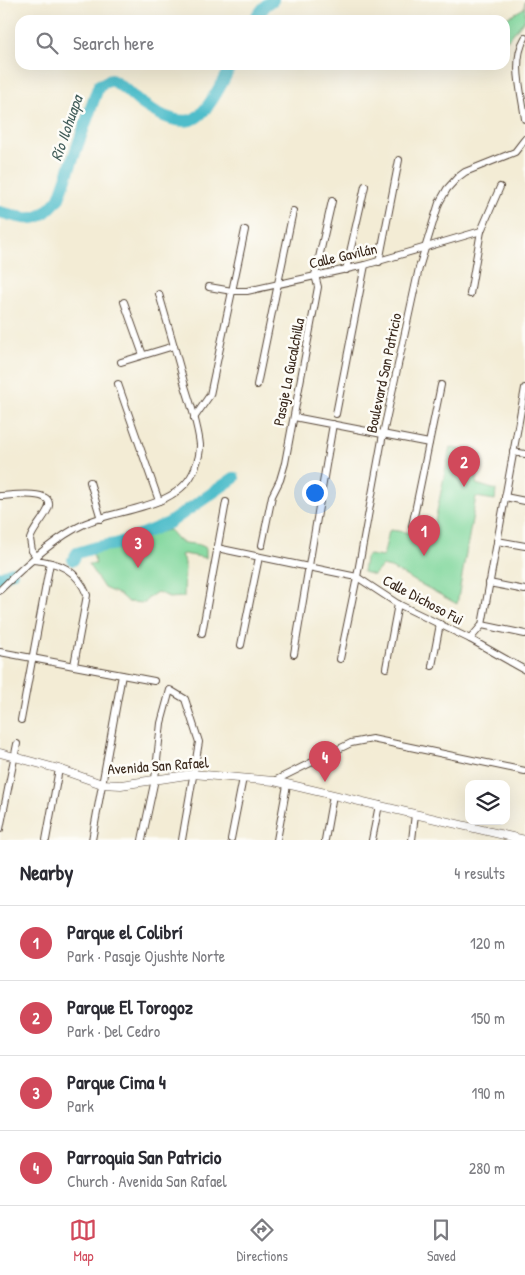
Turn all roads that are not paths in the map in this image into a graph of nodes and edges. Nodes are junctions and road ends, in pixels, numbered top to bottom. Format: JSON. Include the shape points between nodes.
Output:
{"nodes":[{"id":1,"x":525,"y":38,"type":"edge"},
{"id":2,"x":525,"y":119,"type":"edge"},
{"id":3,"x":525,"y":139,"type":"edge"},
{"id":4,"x":399,"y":160,"type":"dead end"},
{"id":5,"x":365,"y":186,"type":"dead end"},
{"id":6,"x":500,"y":187,"type":"dead end"},
{"id":7,"x":332,"y":201,"type":"dead end"},
{"id":8,"x":293,"y":211,"type":"dead end"},
{"id":9,"x":245,"y":230,"type":"dead end"},
{"id":10,"x":481,"y":230,"type":"junction"},
{"id":11,"x":424,"y":247,"type":"junction"},
{"id":12,"x":379,"y":262,"type":"junction"},
{"id":13,"x":365,"y":265,"type":"junction"},
{"id":14,"x":346,"y":270,"type":"junction"},
{"id":15,"x":315,"y":276,"type":"junction"},
{"id":16,"x":278,"y":284,"type":"junction"},
{"id":17,"x":209,"y":286,"type":"dead end"},
{"id":18,"x":232,"y":291,"type":"junction"},
{"id":19,"x":159,"y":294,"type":"dead end"},
{"id":20,"x":470,"y":294,"type":"dead end"},
{"id":21,"x":124,"y":302,"type":"dead end"},
{"id":22,"x":174,"y":346,"type":"junction"},
{"id":23,"x":143,"y":355,"type":"junction"},
{"id":24,"x":121,"y":362,"type":"dead end"},
{"id":25,"x":118,"y":384,"type":"dead end"},
{"id":26,"x":257,"y":384,"type":"dead end"},
{"id":27,"x":441,"y":385,"type":"dead end"},
{"id":28,"x":525,"y":388,"type":"edge"},
{"id":29,"x":523,"y":407,"type":"edge"},
{"id":30,"x":336,"y":414,"type":"dead end"},
{"id":31,"x":294,"y":417,"type":"junction"},
{"id":32,"x":194,"y":418,"type":"junction"},
{"id":33,"x":333,"y":424,"type":"junction"},
{"id":34,"x":383,"y":434,"type":"junction"},
{"id":35,"x":429,"y":443,"type":"junction"},
{"id":36,"x":513,"y":452,"type":"junction"},
{"id":37,"x":525,"y":454,"type":"edge"},
{"id":38,"x":90,"y":482,"type":"dead end"},
{"id":39,"x":0,"y":496,"type":"edge"},
{"id":40,"x":505,"y":497,"type":"junction"},
{"id":41,"x":159,"y":501,"type":"junction"},
{"id":42,"x":525,"y":501,"type":"edge"},
{"id":43,"x":226,"y":502,"type":"dead end"},
{"id":44,"x":101,"y":519,"type":"junction"},
{"id":45,"x":412,"y":526,"type":"dead end"},
{"id":46,"x":497,"y":541,"type":"junction"},
{"id":47,"x":262,"y":545,"type":"dead end"},
{"id":48,"x":525,"y":546,"type":"edge"},
{"id":49,"x":217,"y":548,"type":"junction"},
{"id":50,"x":259,"y":557,"type":"junction"},
{"id":51,"x":35,"y":559,"type":"junction"},
{"id":52,"x":50,"y":563,"type":"junction"},
{"id":53,"x":308,"y":567,"type":"junction"},
{"id":54,"x":357,"y":577,"type":"junction"},
{"id":55,"x":489,"y":583,"type":"junction"},
{"id":56,"x":0,"y":590,"type":"edge"},
{"id":57,"x":525,"y":590,"type":"edge"},
{"id":58,"x":398,"y":604,"type":"junction"},
{"id":59,"x":440,"y":624,"type":"junction"},
{"id":60,"x":482,"y":625,"type":"junction"},
{"id":61,"x":202,"y":633,"type":"dead end"},
{"id":62,"x":525,"y":634,"type":"edge"},
{"id":63,"x":470,"y":639,"type":"junction"},
{"id":64,"x":241,"y":644,"type":"dead end"},
{"id":65,"x":0,"y":652,"type":"edge"},
{"id":66,"x":294,"y":654,"type":"dead end"},
{"id":67,"x":32,"y":659,"type":"junction"},
{"id":68,"x":340,"y":659,"type":"dead end"},
{"id":69,"x":74,"y":665,"type":"junction"},
{"id":70,"x":432,"y":666,"type":"dead end"},
{"id":71,"x":386,"y":668,"type":"dead end"},
{"id":72,"x":525,"y":670,"type":"edge"},
{"id":73,"x":122,"y":675,"type":"junction"},
{"id":74,"x":154,"y":681,"type":"dead end"},
{"id":75,"x":21,"y":720,"type":"dead end"},
{"id":76,"x":16,"y":744,"type":"dead end"},
{"id":77,"x":0,"y":753,"type":"edge"},
{"id":78,"x":14,"y":756,"type":"junction"},
{"id":79,"x":60,"y":770,"type":"junction"},
{"id":80,"x":525,"y":771,"type":"edge"},
{"id":81,"x":193,"y":774,"type":"junction"},
{"id":82,"x":242,"y":778,"type":"junction"},
{"id":83,"x":155,"y":779,"type":"junction"},
{"id":84,"x":274,"y":782,"type":"junction"},
{"id":85,"x":102,"y":784,"type":"junction"},
{"id":86,"x":287,"y":784,"type":"junction"},
{"id":87,"x":333,"y":795,"type":"junction"},
{"id":88,"x":379,"y":805,"type":"junction"},
{"id":89,"x":415,"y":814,"type":"junction"},
{"id":90,"x":0,"y":829,"type":"edge"},
{"id":91,"x":231,"y":839,"type":"dead end"},
{"id":92,"x":46,"y":840,"type":"edge"},
{"id":93,"x":92,"y":840,"type":"edge"},
{"id":94,"x":142,"y":840,"type":"edge"},
{"id":95,"x":182,"y":840,"type":"edge"},
{"id":96,"x":277,"y":840,"type":"edge"},
{"id":97,"x":324,"y":840,"type":"edge"},
{"id":98,"x":372,"y":840,"type":"edge"},
{"id":99,"x":412,"y":840,"type":"edge"},
{"id":100,"x":525,"y":840,"type":"edge"}],
"edges":[{"from":1,"to":2,"type":"street","via":[[518,56]]},
{"from":3,"to":11,"type":"street","name":"Boulevard San Patricio","via":[[515,152],[457,178],[439,203]]},
{"from":4,"to":12,"type":"street"},
{"from":5,"to":14,"type":"street"},
{"from":6,"to":10,"type":"street"},
{"from":7,"to":15,"type":"street","name":"Pasaje La Gucalchilla"},
{"from":8,"to":16,"type":"street"},
{"from":9,"to":18,"type":"street"},
{"from":10,"to":11,"type":"street","name":"Calle Gavilán"},
{"from":10,"to":20,"type":"street"},
{"from":11,"to":12,"type":"street","name":"Calle Gavilán"},
{"from":11,"to":34,"type":"street","name":"Boulevard San Patricio"},
{"from":12,"to":13,"type":"street","name":"Calle Gavilán"},
{"from":13,"to":14,"type":"street","name":"Calle Gavilán"},
{"from":13,"to":30,"type":"street"},
{"from":14,"to":15,"type":"street","name":"Calle Gavilán"},
{"from":15,"to":16,"type":"street","name":"Calle Gavilán"},
{"from":15,"to":31,"type":"street","name":"Pasaje La Gucalchilla","via":[[318,287]]},
{"from":16,"to":18,"type":"street","name":"Calle Gavilán"},
{"from":16,"to":26,"type":"street"},
{"from":17,"to":18,"type":"street","name":"Calle Gavilán"},
{"from":18,"to":32,"type":"street","via":[[210,395]]},
{"from":19,"to":22,"type":"street"},
{"from":21,"to":23,"type":"street"},
{"from":22,"to":23,"type":"street"},
{"from":22,"to":32,"type":"street"},
{"from":23,"to":24,"type":"street"},
{"from":25,"to":41,"type":"street"},
{"from":27,"to":35,"type":"street"},
{"from":28,"to":29,"type":"street"},
{"from":29,"to":36,"type":"street"},
{"from":31,"to":33,"type":"street"},
{"from":31,"to":47,"type":"street","name":"Pasaje La Gucalchilla"},
{"from":32,"to":41,"type":"street","via":[[200,446],[193,474],[183,487]]},
{"from":33,"to":34,"type":"street"},
{"from":33,"to":53,"type":"street"},
{"from":34,"to":35,"type":"street"},
{"from":34,"to":54,"type":"street","name":"Boulevard San Patricio"},
{"from":35,"to":45,"type":"street"},
{"from":36,"to":37,"type":"street"},
{"from":36,"to":40,"type":"street"},
{"from":38,"to":44,"type":"street"},
{"from":39,"to":51,"type":"street","via":[[37,494],[48,500],[48,508],[30,539]]},
{"from":40,"to":42,"type":"street"},
{"from":40,"to":46,"type":"street"},
{"from":41,"to":44,"type":"street"},
{"from":43,"to":49,"type":"street"},
{"from":44,"to":51,"type":"street","via":[[69,533]]},
{"from":46,"to":48,"type":"street"},
{"from":46,"to":55,"type":"street"},
{"from":49,"to":50,"type":"street","name":"Calle Dichoso Fui"},
{"from":49,"to":61,"type":"street"},
{"from":50,"to":53,"type":"street","name":"Calle Dichoso Fui"},
{"from":50,"to":64,"type":"street"},
{"from":51,"to":52,"type":"street"},
{"from":51,"to":56,"type":"street"},
{"from":52,"to":67,"type":"street"},
{"from":52,"to":69,"type":"street","via":[[74,573],[87,595]]},
{"from":53,"to":54,"type":"street","name":"Calle Dichoso Fui"},
{"from":53,"to":66,"type":"street"},
{"from":54,"to":58,"type":"street","name":"Calle Dichoso Fui"},
{"from":54,"to":68,"type":"street","name":"Boulevard San Patricio"},
{"from":55,"to":57,"type":"street"},
{"from":55,"to":60,"type":"street"},
{"from":58,"to":59,"type":"street","name":"Calle Dichoso Fui"},
{"from":58,"to":71,"type":"street"},
{"from":59,"to":63,"type":"street","name":"Calle Dichoso Fui"},
{"from":59,"to":70,"type":"street"},
{"from":60,"to":62,"type":"street"},
{"from":60,"to":63,"type":"street"},
{"from":63,"to":72,"type":"street","name":"Calle Dichoso Fui"},
{"from":65,"to":67,"type":"street"},
{"from":67,"to":69,"type":"street"},
{"from":67,"to":75,"type":"street"},
{"from":69,"to":73,"type":"street"},
{"from":73,"to":74,"type":"street"},
{"from":73,"to":85,"type":"street"},
{"from":76,"to":78,"type":"street"},
{"from":77,"to":78,"type":"street","name":"Avenida San Rafael"},
{"from":78,"to":79,"type":"street","name":"Avenida San Rafael"},
{"from":78,"to":90,"type":"street"},
{"from":79,"to":85,"type":"street","name":"Avenida San Rafael"},
{"from":79,"to":92,"type":"street"},
{"from":80,"to":84,"type":"street","via":[[372,739],[351,744]]},
{"from":81,"to":82,"type":"street","name":"Avenida San Rafael"},
{"from":81,"to":83,"type":"street","name":"Avenida San Rafael"},
{"from":81,"to":83,"type":"street","via":[[198,742],[185,699],[170,690]]},
{"from":81,"to":95,"type":"street"},
{"from":82,"to":84,"type":"street","name":"Avenida San Rafael"},
{"from":82,"to":91,"type":"street"},
{"from":83,"to":85,"type":"street","name":"Avenida San Rafael","via":[[121,785]]},
{"from":83,"to":94,"type":"street"},
{"from":84,"to":86,"type":"street","name":"Avenida San Rafael"},
{"from":85,"to":93,"type":"street"},
{"from":86,"to":87,"type":"street","name":"Avenida San Rafael"},
{"from":86,"to":96,"type":"street"},
{"from":87,"to":88,"type":"street","name":"Avenida San Rafael"},
{"from":87,"to":97,"type":"street"},
{"from":88,"to":89,"type":"street","name":"Avenida San Rafael"},
{"from":88,"to":98,"type":"street"},
{"from":89,"to":99,"type":"street"},
{"from":89,"to":100,"type":"street","name":"Avenida San Rafael"}]}
